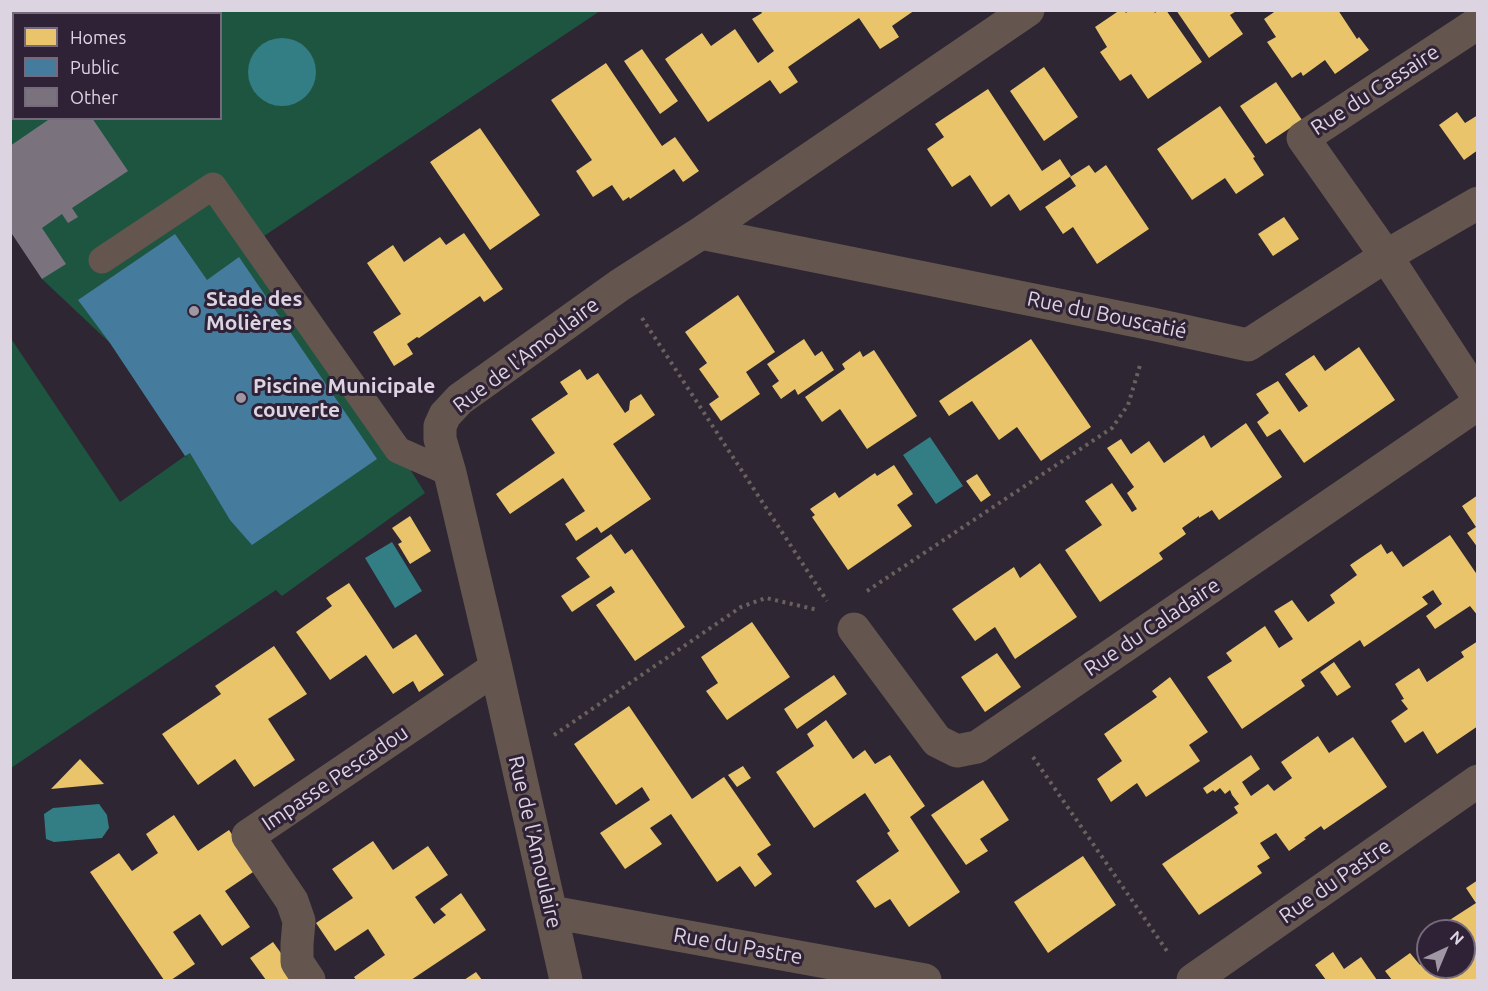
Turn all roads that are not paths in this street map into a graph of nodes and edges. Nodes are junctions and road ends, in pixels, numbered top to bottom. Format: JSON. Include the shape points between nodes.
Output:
{"nodes":[{"id":1,"x":1028,"y":10,"type":"edge"},
{"id":2,"x":1478,"y":22,"type":"edge"},
{"id":3,"x":1478,"y":203,"type":"edge"},
{"id":4,"x":701,"y":233,"type":"junction"},
{"id":5,"x":1386,"y":256,"type":"junction"},
{"id":6,"x":102,"y":260,"type":"dead end"},
{"id":7,"x":1478,"y":397,"type":"edge"},
{"id":8,"x":1478,"y":404,"type":"edge"},
{"id":9,"x":450,"y":473,"type":"junction"},
{"id":10,"x":844,"y":621,"type":"road end"},
{"id":11,"x":496,"y":668,"type":"junction"},
{"id":12,"x":1478,"y":781,"type":"edge"},
{"id":13,"x":551,"y":912,"type":"junction"},
{"id":14,"x":564,"y":980,"type":"edge"},
{"id":15,"x":309,"y":981,"type":"edge"},
{"id":16,"x":925,"y":981,"type":"edge"},
{"id":17,"x":1193,"y":981,"type":"edge"}],
"edges":[{"from":1,"to":4,"type":"street","name":"Rue de l'Amoulaire"},
{"from":2,"to":5,"type":"street","name":"Rue du Cassaire","via":[[1303,138]]},
{"from":3,"to":5,"type":"street","name":"Rue du Bouscatié"},
{"from":4,"to":5,"type":"street","name":"Rue du Bouscatié","via":[[1248,345]]},
{"from":4,"to":9,"type":"street","name":"Rue de l'Amoulaire","via":[[620,285],[460,399],[440,426]]},
{"from":5,"to":7,"type":"street"},
{"from":6,"to":9,"type":"lane","via":[[213,186],[398,450]]},
{"from":8,"to":10,"type":"street","name":"Rue du Caladaire","via":[[977,747],[957,751],[937,741]]},
{"from":9,"to":11,"type":"street","name":"Rue de l'Amoulaire"},
{"from":11,"to":13,"type":"street","name":"Rue de l'Amoulaire"},
{"from":11,"to":15,"type":"street","name":"Impasse Pescadou","via":[[248,836],[292,901],[299,921],[297,962]]},
{"from":12,"to":17,"type":"street","name":"Rue du Pastre"},
{"from":13,"to":14,"type":"street","name":"Rue de l'Amoulaire"},
{"from":13,"to":16,"type":"street","name":"Rue du Pastre"}]}
